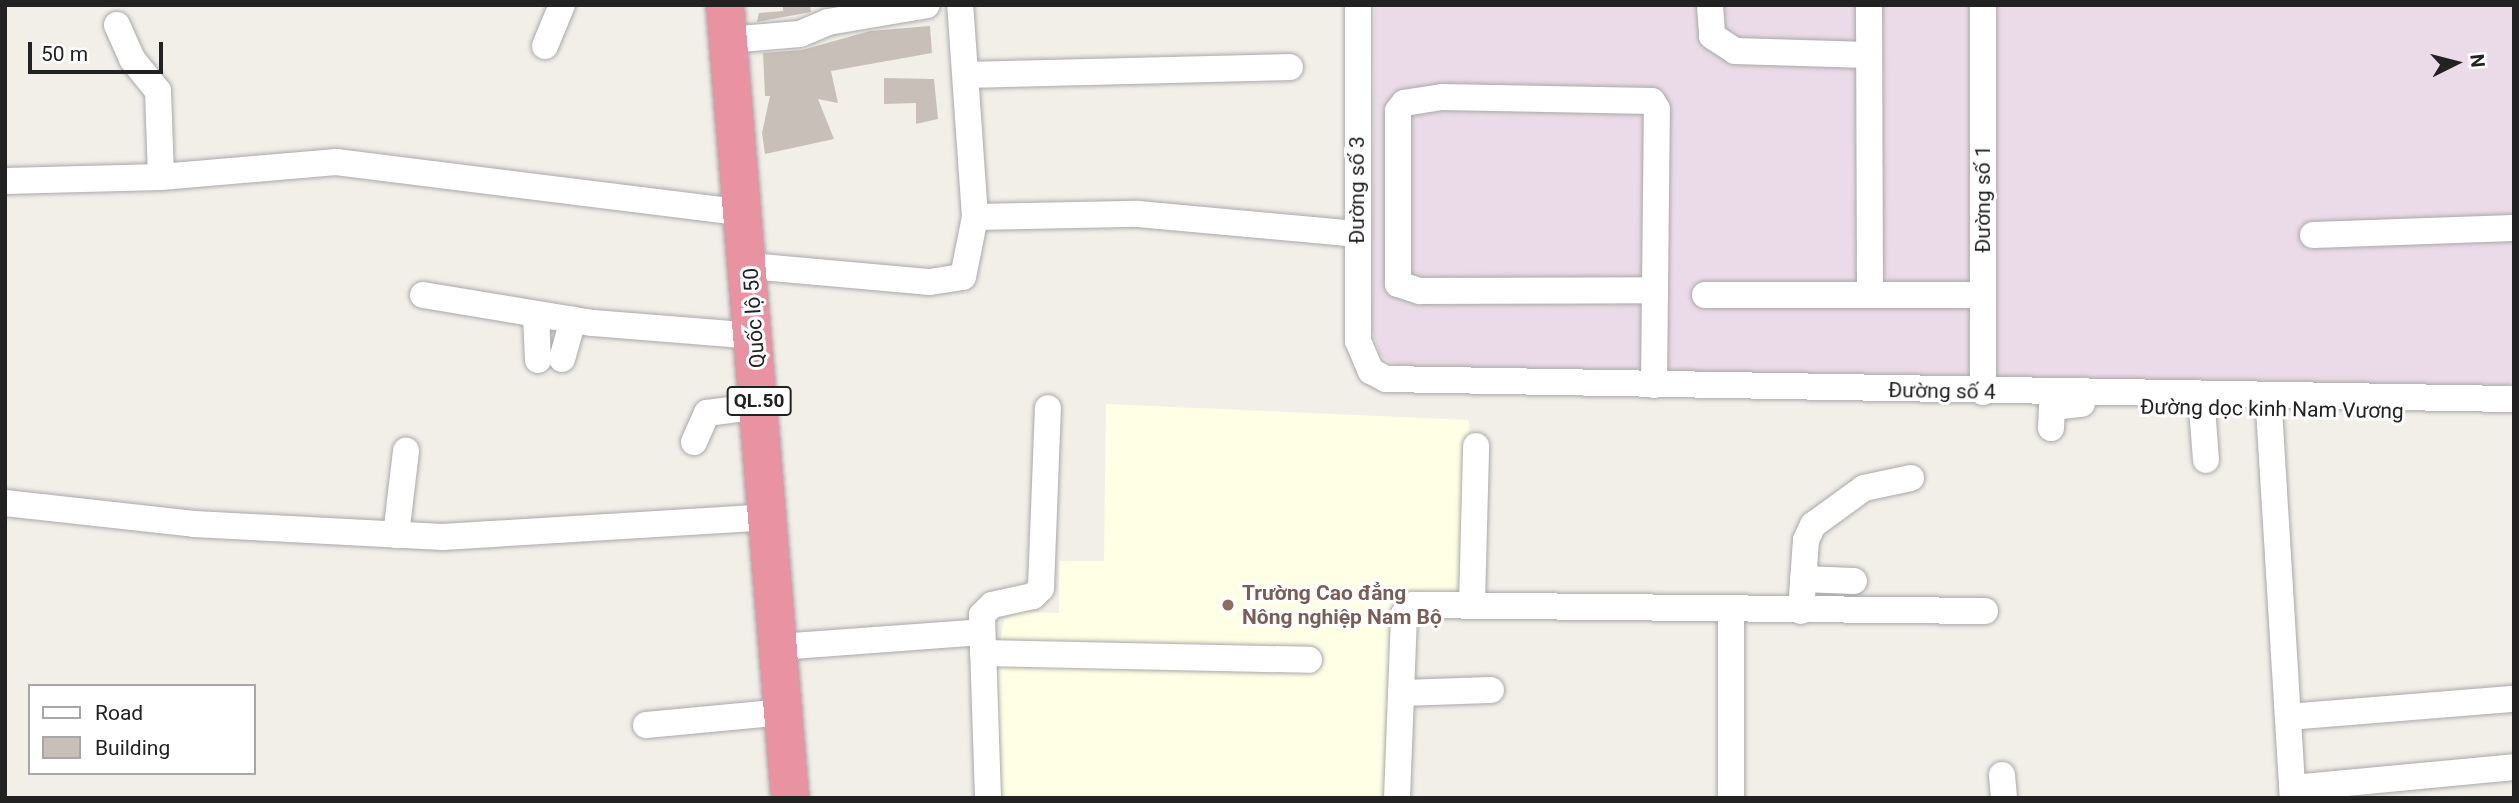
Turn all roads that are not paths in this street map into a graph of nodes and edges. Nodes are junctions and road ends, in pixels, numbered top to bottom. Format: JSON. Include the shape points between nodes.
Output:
{"nodes":[{"id":1,"x":562,"y":5,"type":"edge"},
{"id":2,"x":928,"y":5,"type":"edge"},
{"id":3,"x":960,"y":5,"type":"edge"},
{"id":4,"x":1358,"y":5,"type":"edge"},
{"id":5,"x":1710,"y":5,"type":"edge"},
{"id":6,"x":1869,"y":5,"type":"edge"},
{"id":7,"x":1983,"y":5,"type":"edge"},
{"id":8,"x":723,"y":14,"type":"edge"},
{"id":9,"x":117,"y":25,"type":"dead end"},
{"id":10,"x":545,"y":46,"type":"dead end"},
{"id":11,"x":1868,"y":55,"type":"junction"},
{"id":12,"x":1290,"y":67,"type":"dead end"},
{"id":13,"x":968,"y":75,"type":"junction"},
{"id":14,"x":161,"y":177,"type":"junction"},
{"id":15,"x":5,"y":181,"type":"edge"},
{"id":16,"x":746,"y":213,"type":"junction"},
{"id":17,"x":975,"y":217,"type":"junction"},
{"id":18,"x":2514,"y":228,"type":"edge"},
{"id":19,"x":1356,"y":234,"type":"junction"},
{"id":20,"x":2313,"y":234,"type":"dead end"},
{"id":21,"x":750,"y":266,"type":"junction"},
{"id":22,"x":1655,"y":290,"type":"junction"},
{"id":23,"x":423,"y":295,"type":"dead end"},
{"id":24,"x":1705,"y":295,"type":"dead end"},
{"id":25,"x":1870,"y":295,"type":"junction"},
{"id":26,"x":1983,"y":295,"type":"junction"},
{"id":27,"x":536,"y":315,"type":"junction"},
{"id":28,"x":573,"y":320,"type":"junction"},
{"id":29,"x":755,"y":337,"type":"junction"},
{"id":30,"x":1371,"y":371,"type":"joint"},
{"id":31,"x":1654,"y":385,"type":"junction"},
{"id":32,"x":1983,"y":392,"type":"junction"},
{"id":33,"x":2514,"y":400,"type":"edge"},
{"id":34,"x":760,"y":406,"type":"junction"},
{"id":35,"x":1048,"y":408,"type":"dead end"},
{"id":36,"x":2202,"y":408,"type":"junction"},
{"id":37,"x":2269,"y":409,"type":"junction"},
{"id":38,"x":2514,"y":412,"type":"edge"},
{"id":39,"x":2051,"y":428,"type":"dead end"},
{"id":40,"x":694,"y":442,"type":"dead end"},
{"id":41,"x":1476,"y":446,"type":"dead end"},
{"id":42,"x":406,"y":451,"type":"dead end"},
{"id":43,"x":2206,"y":460,"type":"dead end"},
{"id":44,"x":1911,"y":478,"type":"dead end"},
{"id":45,"x":5,"y":503,"type":"edge"},
{"id":46,"x":767,"y":517,"type":"junction"},
{"id":47,"x":396,"y":535,"type":"junction"},
{"id":48,"x":1803,"y":579,"type":"junction"},
{"id":49,"x":1854,"y":581,"type":"dead end"},
{"id":50,"x":1472,"y":604,"type":"junction"},
{"id":51,"x":1731,"y":610,"type":"junction"},
{"id":52,"x":1801,"y":611,"type":"junction"},
{"id":53,"x":1985,"y":611,"type":"dead end"},
{"id":54,"x":982,"y":642,"type":"junction"},
{"id":55,"x":779,"y":647,"type":"junction"},
{"id":56,"x":1309,"y":660,"type":"dead end"},
{"id":57,"x":1491,"y":690,"type":"dead end"},
{"id":58,"x":1401,"y":693,"type":"junction"},
{"id":59,"x":2514,"y":699,"type":"edge"},
{"id":60,"x":784,"y":712,"type":"junction"},
{"id":61,"x":2288,"y":717,"type":"junction"},
{"id":62,"x":646,"y":725,"type":"dead end"},
{"id":63,"x":2514,"y":767,"type":"edge"},
{"id":64,"x":2293,"y":793,"type":"edge"},
{"id":65,"x":790,"y":798,"type":"edge"},
{"id":66,"x":988,"y":798,"type":"edge"},
{"id":67,"x":1397,"y":798,"type":"edge"},
{"id":68,"x":1731,"y":798,"type":"edge"}],
"edges":[{"from":1,"to":10,"type":"street"},
{"from":2,"to":8,"type":"street","via":[[828,22],[800,34]]},
{"from":3,"to":13,"type":"street"},
{"from":4,"to":19,"type":"street","name":"Đường số 3"},
{"from":5,"to":11,"type":"street","via":[[1712,36],[1734,51]]},
{"from":6,"to":11,"type":"street"},
{"from":7,"to":26,"type":"street","name":"Đường số 1"},
{"from":8,"to":16,"type":"highway","name":"Quốc lộ 50","number":"QL.50"},
{"from":9,"to":14,"type":"street","via":[[132,58],[158,90]]},
{"from":11,"to":25,"type":"street"},
{"from":12,"to":13,"type":"street"},
{"from":13,"to":17,"type":"street"},
{"from":14,"to":15,"type":"street"},
{"from":14,"to":16,"type":"street","via":[[336,162]]},
{"from":16,"to":21,"type":"highway","name":"Quốc lộ 50","number":"QL.50"},
{"from":17,"to":19,"type":"street","via":[[1138,214]]},
{"from":17,"to":21,"type":"street","via":[[967,270],[957,279],[930,282]]},
{"from":18,"to":20,"type":"street"},
{"from":19,"to":30,"type":"street","name":"Đường số 3","via":[[1358,341]]},
{"from":21,"to":29,"type":"highway","name":"Quốc lộ 50","number":"QL.50"},
{"from":22,"to":22,"type":"street","via":[[1420,291],[1398,284],[1398,111],[1404,103],[1442,97],[1652,101],[1657,109]]},
{"from":22,"to":31,"type":"street"},
{"from":23,"to":27,"type":"street"},
{"from":24,"to":25,"type":"street"},
{"from":25,"to":26,"type":"street"},
{"from":26,"to":32,"type":"street","name":"Đường số 1"},
{"from":27,"to":28,"type":"street"},
{"from":27,"to":28,"type":"street","via":[[550,359]]},
{"from":28,"to":29,"type":"street"},
{"from":29,"to":34,"type":"highway","name":"Quốc lộ 50","number":"QL.50"},
{"from":30,"to":31,"type":"street","name":"Đường số 4","via":[[1386,379]]},
{"from":31,"to":32,"type":"street","name":"Đường số 4"},
{"from":32,"to":33,"type":"street","name":"Đường số 4"},
{"from":34,"to":40,"type":"street","via":[[707,413]]},
{"from":34,"to":46,"type":"highway","name":"Quốc lộ 50","number":"QL.50"},
{"from":35,"to":54,"type":"street","via":[[1041,588],[1033,596],[1010,597],[986,609]]},
{"from":36,"to":37,"type":"street","name":"Đường dọc kinh Nam Vương"},
{"from":36,"to":39,"type":"street","name":"Đường dọc kinh Nam Vương","via":[[2067,404],[2052,407]]},
{"from":36,"to":43,"type":"street"},
{"from":37,"to":38,"type":"street","name":"Đường dọc kinh Nam Vương"},
{"from":37,"to":61,"type":"street"},
{"from":41,"to":50,"type":"street"},
{"from":42,"to":47,"type":"street"},
{"from":44,"to":48,"type":"street","via":[[1864,488],[1813,525],[1806,540]]},
{"from":45,"to":47,"type":"street","via":[[194,524]]},
{"from":46,"to":47,"type":"street","via":[[443,537]]},
{"from":46,"to":55,"type":"highway","name":"Quốc lộ 50","number":"QL.50"},
{"from":48,"to":49,"type":"street"},
{"from":48,"to":52,"type":"street"},
{"from":50,"to":51,"type":"street"},
{"from":50,"to":58,"type":"street","via":[[1408,607]]},
{"from":51,"to":52,"type":"street"},
{"from":51,"to":68,"type":"street"},
{"from":52,"to":53,"type":"street"},
{"from":54,"to":55,"type":"street"},
{"from":54,"to":56,"type":"street"},
{"from":54,"to":66,"type":"street"},
{"from":55,"to":60,"type":"highway","name":"Quốc lộ 50","number":"QL.50"},
{"from":57,"to":58,"type":"street"},
{"from":58,"to":67,"type":"street"},
{"from":59,"to":61,"type":"street"},
{"from":60,"to":62,"type":"street"},
{"from":60,"to":65,"type":"highway","name":"Quốc lộ 50","number":"QL.50"},
{"from":61,"to":64,"type":"street"},
{"from":63,"to":64,"type":"street"}]}
